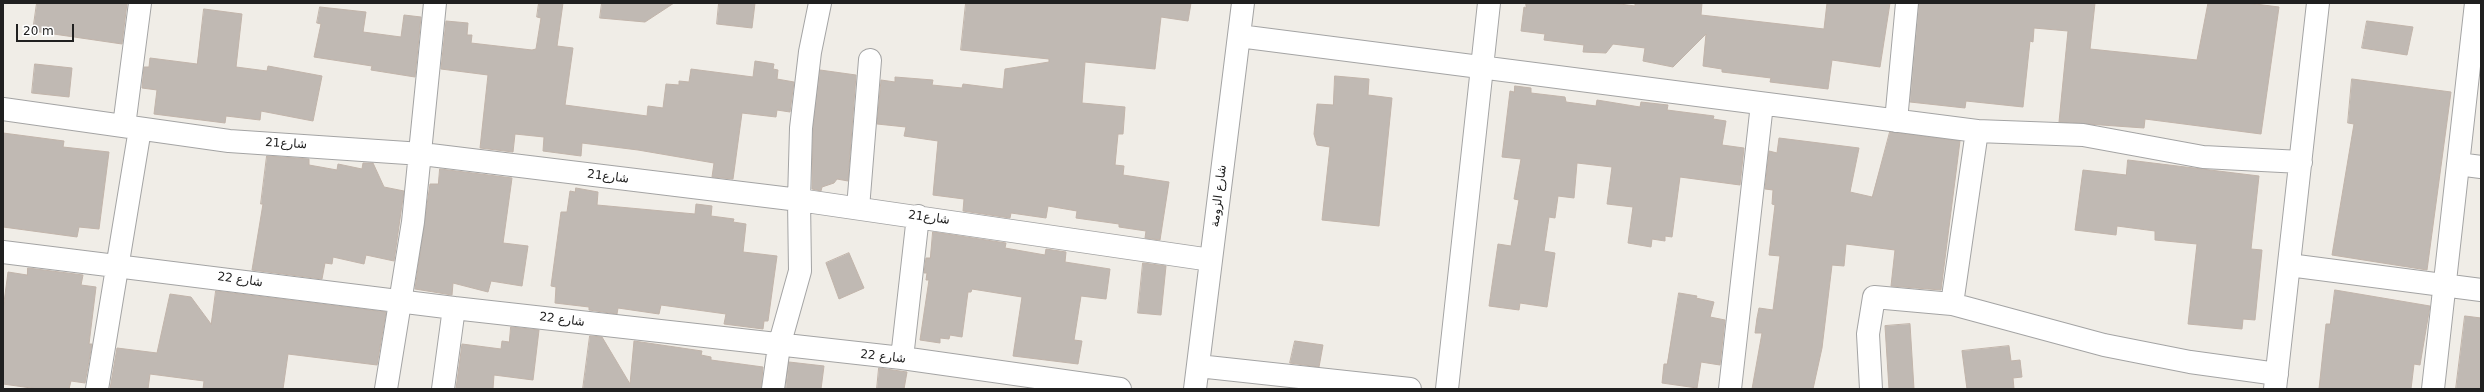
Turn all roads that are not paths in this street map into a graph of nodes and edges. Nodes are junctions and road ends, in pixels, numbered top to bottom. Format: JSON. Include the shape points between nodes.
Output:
{"nodes":[{"id":1,"x":140,"y":3,"type":"edge"},
{"id":2,"x":435,"y":3,"type":"edge"},
{"id":3,"x":820,"y":3,"type":"edge"},
{"id":4,"x":1244,"y":3,"type":"edge"},
{"id":5,"x":1489,"y":3,"type":"edge"},
{"id":6,"x":1907,"y":3,"type":"edge"},
{"id":7,"x":2318,"y":3,"type":"edge"},
{"id":8,"x":2476,"y":3,"type":"edge"},
{"id":9,"x":2477,"y":31,"type":"edge"},
{"id":10,"x":1239,"y":36,"type":"junction"},
{"id":11,"x":870,"y":60,"type":"dead end"},
{"id":12,"x":1480,"y":69,"type":"junction"},
{"id":13,"x":1762,"y":104,"type":"junction"},
{"id":14,"x":3,"y":109,"type":"edge"},
{"id":15,"x":1896,"y":121,"type":"junction"},
{"id":16,"x":132,"y":127,"type":"junction"},
{"id":17,"x":1977,"y":131,"type":"junction"},
{"id":18,"x":422,"y":154,"type":"junction"},
{"id":19,"x":2301,"y":162,"type":"junction"},
{"id":20,"x":2458,"y":164,"type":"junction"},
{"id":21,"x":2481,"y":167,"type":"edge"},
{"id":22,"x":799,"y":200,"type":"junction"},
{"id":23,"x":858,"y":208,"type":"junction"},
{"id":24,"x":918,"y":216,"type":"junction"},
{"id":25,"x":3,"y":252,"type":"edge"},
{"id":26,"x":1211,"y":260,"type":"junction"},
{"id":27,"x":2289,"y":265,"type":"junction"},
{"id":28,"x":116,"y":266,"type":"junction"},
{"id":29,"x":2446,"y":286,"type":"junction"},
{"id":30,"x":2481,"y":290,"type":"edge"},
{"id":31,"x":402,"y":302,"type":"junction"},
{"id":32,"x":1952,"y":304,"type":"junction"},
{"id":33,"x":454,"y":308,"type":"junction"},
{"id":34,"x":779,"y":346,"type":"junction"},
{"id":35,"x":902,"y":358,"type":"junction"},
{"id":36,"x":1198,"y":366,"type":"junction"},
{"id":37,"x":2276,"y":381,"type":"edge"},
{"id":38,"x":96,"y":389,"type":"edge"},
{"id":39,"x":386,"y":389,"type":"edge"},
{"id":40,"x":443,"y":389,"type":"edge"},
{"id":41,"x":773,"y":389,"type":"edge"},
{"id":42,"x":1120,"y":389,"type":"edge"},
{"id":43,"x":1195,"y":389,"type":"edge"},
{"id":44,"x":1410,"y":389,"type":"edge"},
{"id":45,"x":1447,"y":389,"type":"edge"},
{"id":46,"x":1730,"y":389,"type":"edge"},
{"id":47,"x":1871,"y":389,"type":"edge"},
{"id":48,"x":2433,"y":389,"type":"edge"}],
"edges":[{"from":1,"to":16,"type":"street"},
{"from":2,"to":18,"type":"street"},
{"from":3,"to":22,"type":"street","via":[[810,52],[801,128]]},
{"from":4,"to":10,"type":"street","name":"شارع الزومة"},
{"from":5,"to":12,"type":"street"},
{"from":6,"to":15,"type":"street"},
{"from":7,"to":19,"type":"street"},
{"from":8,"to":9,"type":"street"},
{"from":9,"to":20,"type":"street"},
{"from":10,"to":12,"type":"street"},
{"from":10,"to":26,"type":"street","name":"شارع الزومة"},
{"from":11,"to":23,"type":"street"},
{"from":12,"to":13,"type":"street"},
{"from":12,"to":45,"type":"street"},
{"from":13,"to":15,"type":"street"},
{"from":13,"to":46,"type":"street"},
{"from":14,"to":16,"type":"street","name":"شارع21"},
{"from":15,"to":17,"type":"street"},
{"from":16,"to":18,"type":"street","name":"شارع21","via":[[229,141]]},
{"from":16,"to":28,"type":"street"},
{"from":17,"to":19,"type":"street","via":[[2083,136],[2203,157]]},
{"from":17,"to":32,"type":"street"},
{"from":18,"to":22,"type":"street","name":"شارع21"},
{"from":18,"to":31,"type":"street"},
{"from":19,"to":27,"type":"street"},
{"from":20,"to":21,"type":"street"},
{"from":20,"to":29,"type":"street"},
{"from":22,"to":23,"type":"street","name":"شارع21"},
{"from":22,"to":34,"type":"street","via":[[800,271]]},
{"from":23,"to":24,"type":"street","name":"شارع21"},
{"from":24,"to":26,"type":"street","name":"شارع21"},
{"from":24,"to":35,"type":"street"},
{"from":25,"to":28,"type":"street","name":"شارع 22"},
{"from":26,"to":36,"type":"street","name":"شارع الزومة"},
{"from":27,"to":29,"type":"street"},
{"from":27,"to":37,"type":"street"},
{"from":28,"to":31,"type":"street","name":"شارع 22"},
{"from":28,"to":38,"type":"street"},
{"from":29,"to":30,"type":"street"},
{"from":29,"to":48,"type":"street"},
{"from":31,"to":33,"type":"street","name":"شارع 22"},
{"from":31,"to":39,"type":"street"},
{"from":32,"to":37,"type":"street","via":[[2104,345]]},
{"from":32,"to":47,"type":"street","via":[[1874,297],[1868,334]]},
{"from":33,"to":34,"type":"street","name":"شارع 22"},
{"from":33,"to":40,"type":"street"},
{"from":34,"to":35,"type":"street","name":"شارع 22"},
{"from":34,"to":41,"type":"street"},
{"from":35,"to":42,"type":"street","name":"شارع 22"},
{"from":36,"to":43,"type":"street","name":"شارع الزومة"},
{"from":36,"to":44,"type":"street"}]}
